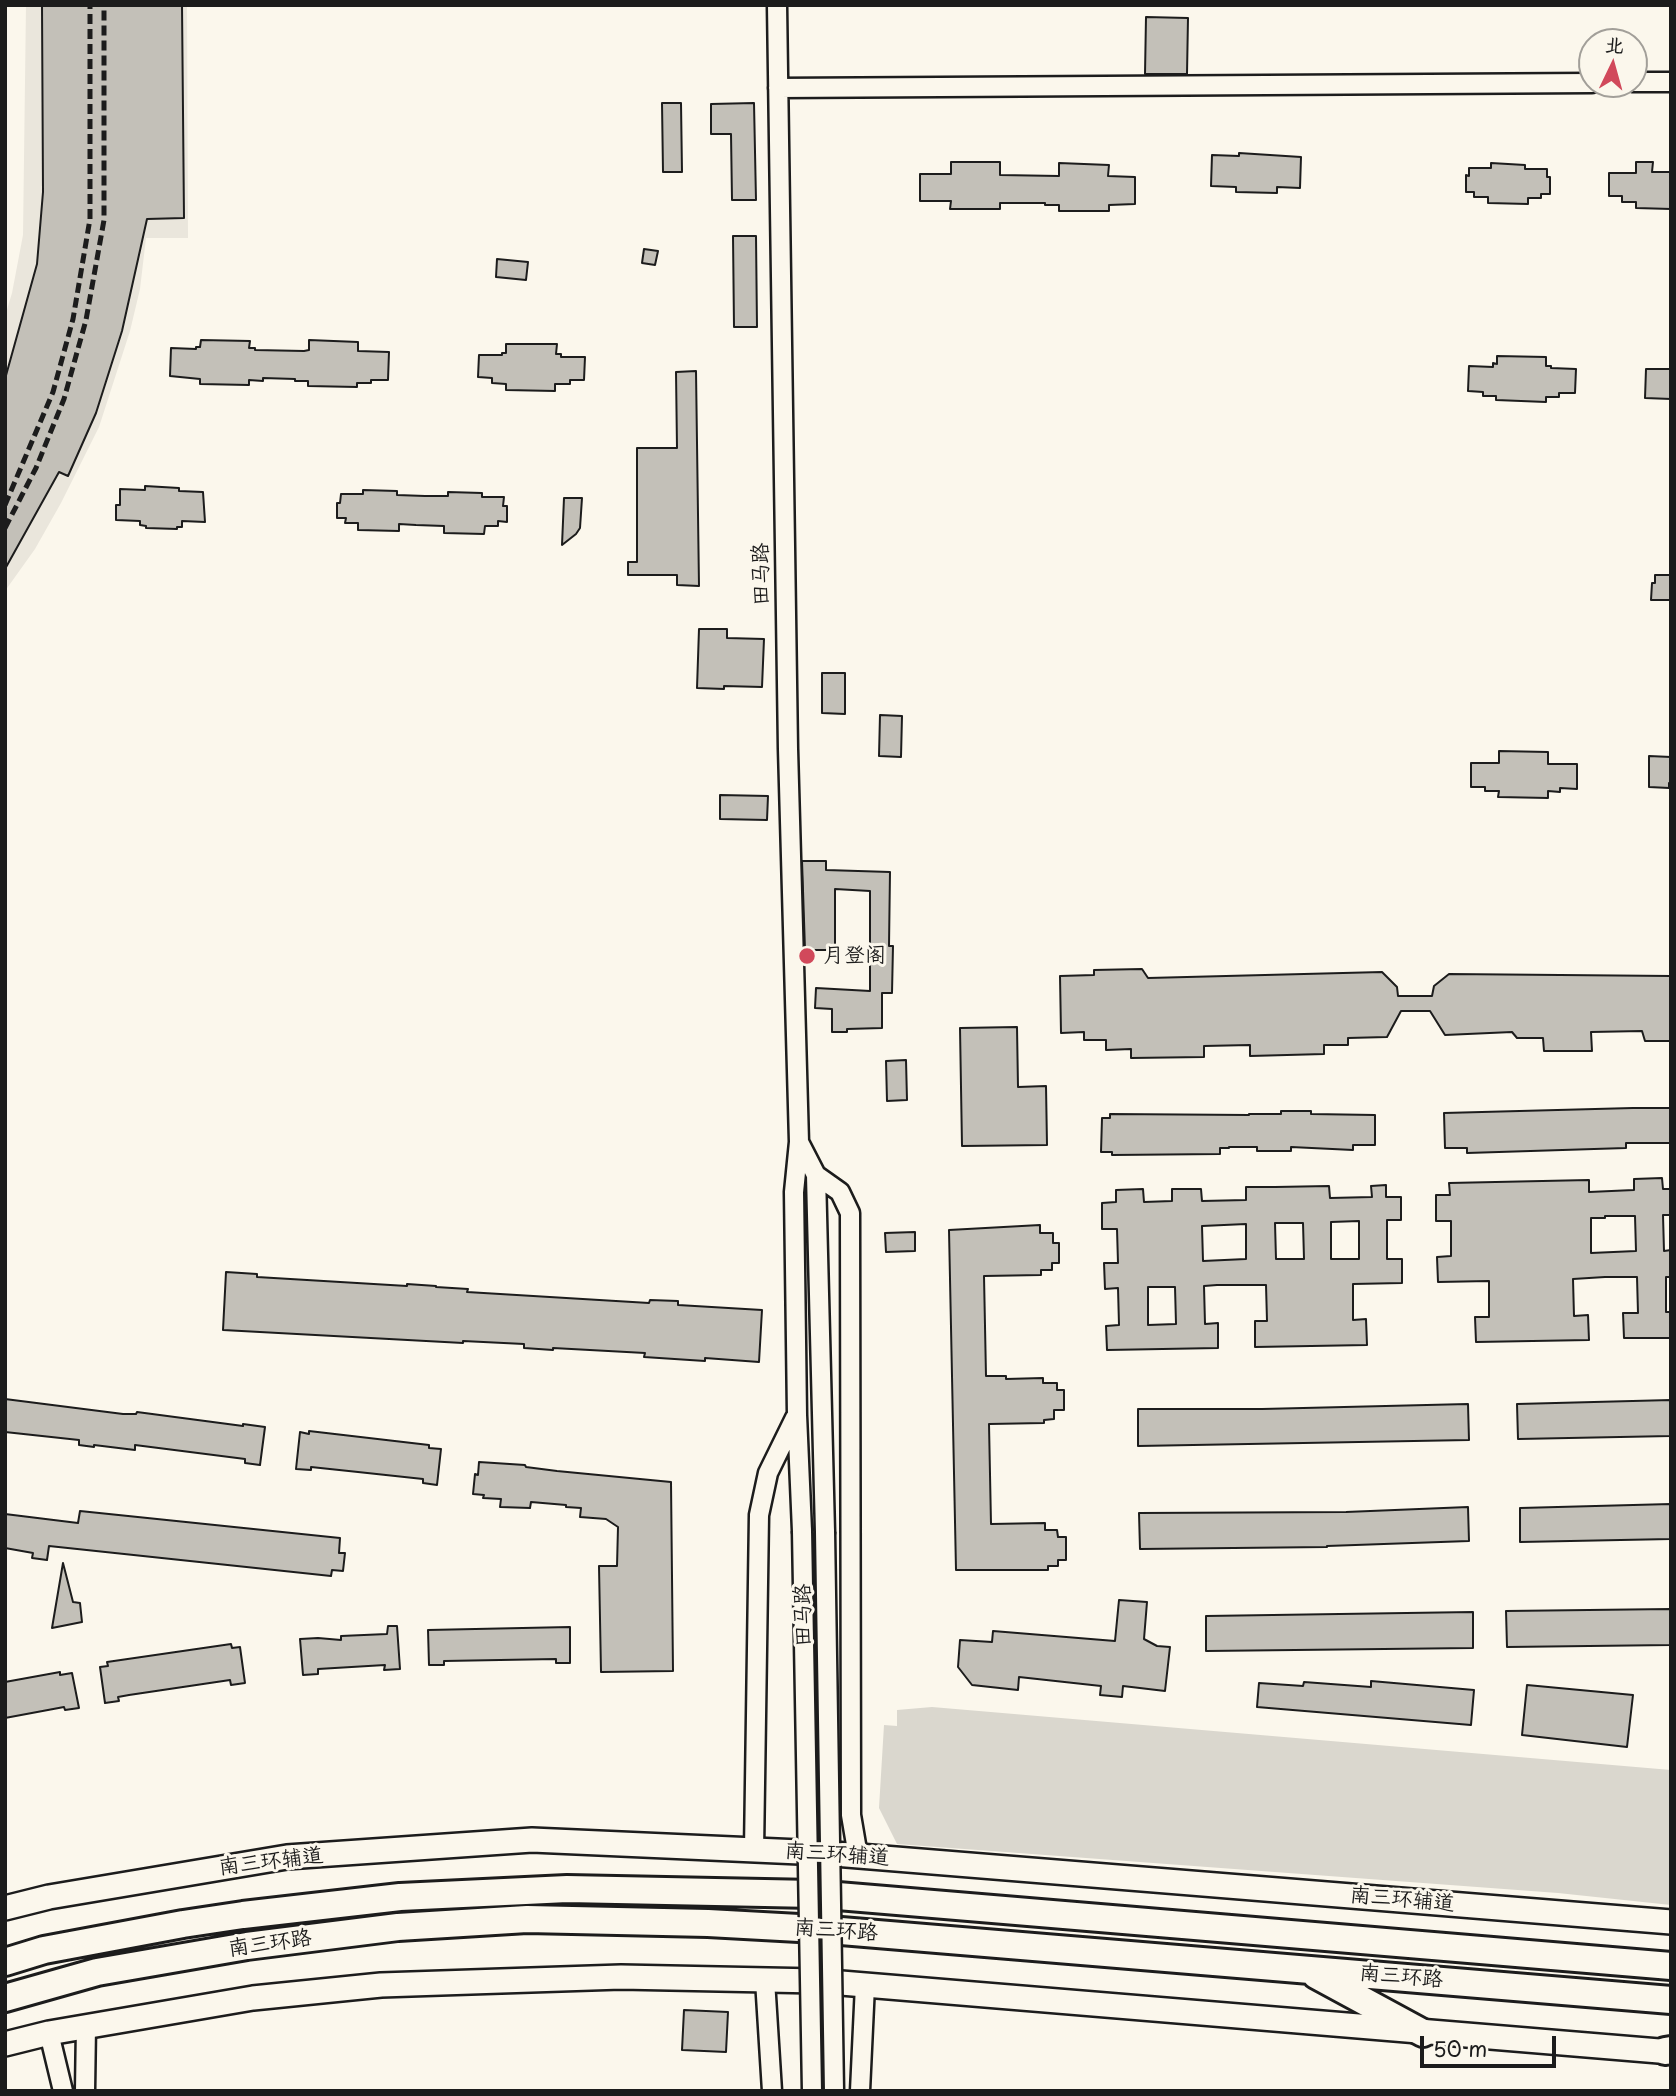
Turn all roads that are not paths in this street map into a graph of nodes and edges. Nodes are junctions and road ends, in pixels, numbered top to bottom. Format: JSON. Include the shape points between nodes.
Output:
{"nodes":[{"id":1,"x":777,"y":5,"type":"edge"},
{"id":2,"x":1648,"y":82,"type":"edge"},
{"id":3,"x":1671,"y":82,"type":"edge"},
{"id":4,"x":1578,"y":83,"type":"edge"},
{"id":5,"x":778,"y":88,"type":"junction"},
{"id":6,"x":799,"y":1142,"type":"junction"},
{"id":7,"x":816,"y":1175,"type":"junction"},
{"id":8,"x":797,"y":1415,"type":"junction"},
{"id":9,"x":754,"y":1850,"type":"junction"},
{"id":10,"x":858,"y":1856,"type":"junction"},
{"id":11,"x":5,"y":1908,"type":"edge"},
{"id":12,"x":1671,"y":1922,"type":"edge"},
{"id":13,"x":5,"y":1962,"type":"edge"},
{"id":14,"x":1664,"y":1964,"type":"edge"},
{"id":15,"x":1305,"y":1969,"type":"junction"},
{"id":16,"x":765,"y":1980,"type":"junction"},
{"id":17,"x":865,"y":1985,"type":"junction"},
{"id":18,"x":5,"y":1998,"type":"edge"},
{"id":19,"x":1671,"y":2000,"type":"edge"},
{"id":20,"x":86,"y":2026,"type":"junction"},
{"id":21,"x":49,"y":2033,"type":"junction"},
{"id":22,"x":1423,"y":2033,"type":"junction"},
{"id":23,"x":5,"y":2044,"type":"edge"},
{"id":24,"x":1669,"y":2051,"type":"edge"},
{"id":25,"x":63,"y":2091,"type":"edge"},
{"id":26,"x":85,"y":2091,"type":"edge"},
{"id":27,"x":772,"y":2091,"type":"edge"},
{"id":28,"x":812,"y":2091,"type":"edge"},
{"id":29,"x":834,"y":2091,"type":"edge"},
{"id":30,"x":860,"y":2091,"type":"edge"}],
"edges":[{"from":1,"to":5,"type":"street","name":"田马路"},
{"from":2,"to":3,"type":"street"},
{"from":4,"to":5,"type":"street"},
{"from":5,"to":6,"type":"street","name":"田马路"},
{"from":6,"to":7,"type":"street","name":"田马路"},
{"from":6,"to":8,"type":"street","name":"田马路","via":[[794,1192]]},
{"from":7,"to":10,"type":"street","via":[[840,1192],[850,1213],[851,1815]]},
{"from":7,"to":29,"type":"street","name":"田马路","bridge":true},
{"from":8,"to":9,"type":"street","via":[[768,1473],[759,1515]]},
{"from":8,"to":28,"type":"street","name":"田马路","bridge":true},
{"from":9,"to":10,"type":"main road","name":"南三环辅道"},
{"from":9,"to":11,"type":"main road","name":"南三环辅道","via":[[532,1840],[287,1857]]},
{"from":10,"to":12,"type":"main road","name":"南三环辅道"},
{"from":13,"to":14,"type":"highway","name":"南三环路","via":[[44,1950],[243,1915],[400,1897],[567,1889],[814,1894]]},
{"from":15,"to":18,"type":"highway","name":"南三环路","via":[[817,1929],[527,1919],[398,1927],[247,1946],[97,1972]]},
{"from":15,"to":19,"type":"highway","name":"南三环路"},
{"from":15,"to":22,"type":"highway"},
{"from":16,"to":17,"type":"main road"},
{"from":16,"to":20,"type":"main road","via":[[621,1977],[381,1985],[253,1998]]},
{"from":16,"to":27,"type":"street"},
{"from":17,"to":22,"type":"main road"},
{"from":17,"to":30,"type":"street"},
{"from":20,"to":21,"type":"main road"},
{"from":20,"to":26,"type":"street"},
{"from":21,"to":23,"type":"main road"},
{"from":21,"to":25,"type":"street"},
{"from":22,"to":24,"type":"main road"}]}
